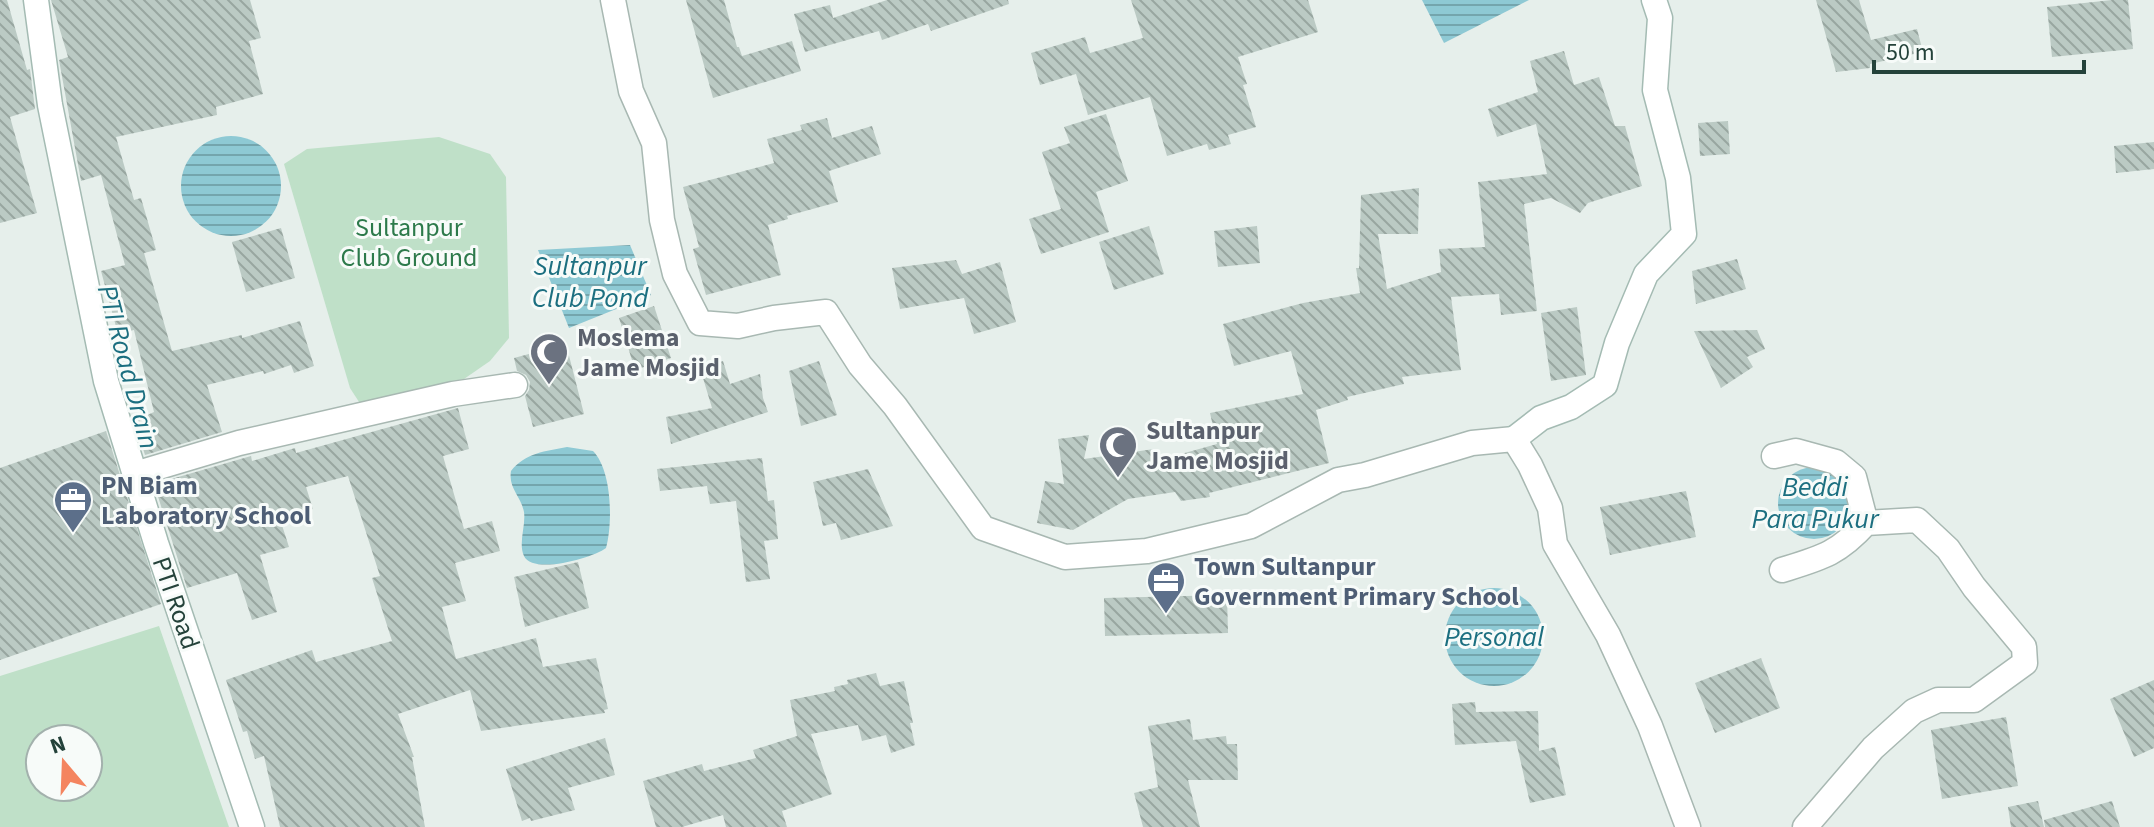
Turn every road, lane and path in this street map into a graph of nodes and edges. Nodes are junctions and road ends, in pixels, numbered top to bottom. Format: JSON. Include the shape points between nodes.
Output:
{"nodes":[{"id":1,"x":36,"y":0,"type":"edge"},
{"id":2,"x":613,"y":0,"type":"edge"},
{"id":3,"x":1654,"y":0,"type":"edge"},
{"id":4,"x":515,"y":385,"type":"dead end"},
{"id":5,"x":1514,"y":439,"type":"junction"},
{"id":6,"x":1774,"y":456,"type":"dead end"},
{"id":7,"x":135,"y":474,"type":"junction"},
{"id":8,"x":1866,"y":523,"type":"junction"},
{"id":9,"x":1782,"y":570,"type":"dead end"},
{"id":10,"x":252,"y":827,"type":"edge"},
{"id":11,"x":1688,"y":827,"type":"edge"},
{"id":12,"x":1805,"y":827,"type":"edge"}],
"edges":[{"from":1,"to":7,"type":"street","name":"PTI Road","via":[[50,105],[106,381]]},
{"from":2,"to":5,"type":"street","via":[[631,91],[654,143],[662,220],[675,274],[700,323],[738,326],[826,312],[983,528],[1065,557],[1147,551],[1251,526],[1338,480],[1472,443]]},
{"from":3,"to":5,"type":"street","via":[[1660,18],[1655,90],[1678,178],[1684,234],[1646,274],[1605,385],[1541,418]]},
{"from":4,"to":7,"type":"street","via":[[239,443]]},
{"from":5,"to":11,"type":"street","via":[[1550,508],[1555,544],[1608,635],[1650,726]]},
{"from":6,"to":8,"type":"street","via":[[1796,451],[1836,462],[1854,477]]},
{"from":7,"to":10,"type":"street","name":"PTI Road"},
{"from":8,"to":9,"type":"street","via":[[1846,545]]},
{"from":8,"to":12,"type":"street","via":[[1917,520],[1948,549],[2024,647],[2025,663],[1974,700],[1938,700],[1914,711],[1873,748]]}]}
